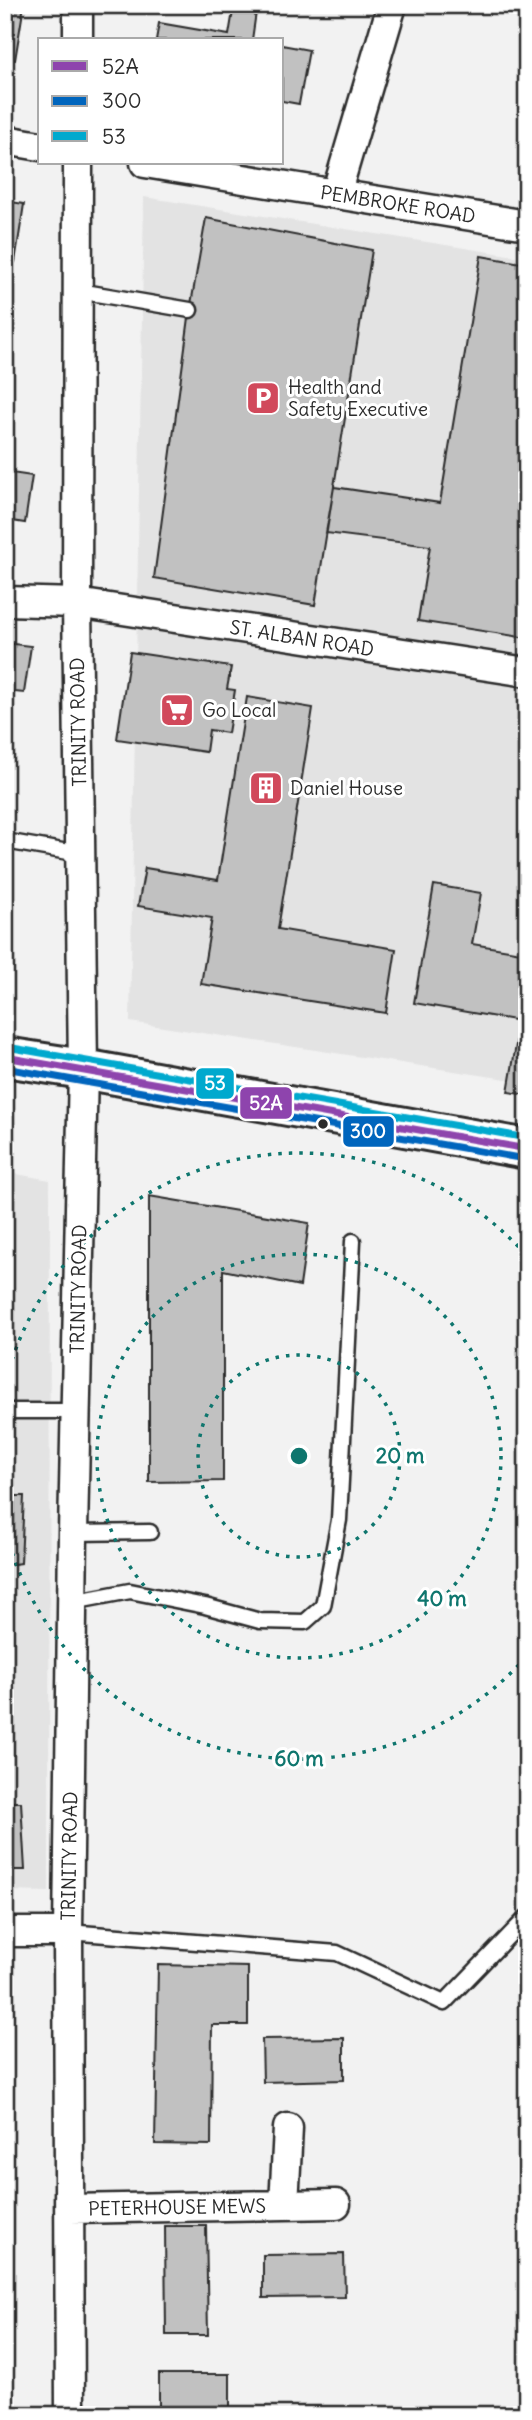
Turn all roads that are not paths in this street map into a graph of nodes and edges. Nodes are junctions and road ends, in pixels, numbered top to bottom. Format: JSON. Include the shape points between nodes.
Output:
{"nodes":[{"id":1,"x":78,"y":5,"type":"edge"},
{"id":2,"x":392,"y":5,"type":"edge"},
{"id":3,"x":78,"y":38,"type":"edge"},
{"id":4,"x":5,"y":140,"type":"edge"},
{"id":5,"x":38,"y":146,"type":"edge"},
{"id":6,"x":78,"y":164,"type":"edge"},
{"id":7,"x":151,"y":164,"type":"edge"},
{"id":8,"x":336,"y":194,"type":"junction"},
{"id":9,"x":527,"y":225,"type":"edge"},
{"id":10,"x":79,"y":291,"type":"junction"},
{"id":11,"x":190,"y":310,"type":"dead end"},
{"id":12,"x":5,"y":601,"type":"edge"},
{"id":13,"x":77,"y":603,"type":"junction"},
{"id":14,"x":527,"y":673,"type":"edge"},
{"id":15,"x":5,"y":841,"type":"edge"},
{"id":16,"x":80,"y":854,"type":"junction"},
{"id":17,"x":5,"y":1057,"type":"edge"},
{"id":18,"x":83,"y":1069,"type":"junction"},
{"id":19,"x":527,"y":1149,"type":"edge"},
{"id":20,"x":353,"y":1241,"type":"dead end"},
{"id":21,"x":5,"y":1410,"type":"edge"},
{"id":22,"x":76,"y":1411,"type":"junction"},
{"id":23,"x":150,"y":1531,"type":"dead end"},
{"id":24,"x":73,"y":1533,"type":"junction"},
{"id":25,"x":72,"y":1602,"type":"junction"},
{"id":26,"x":527,"y":1917,"type":"edge"},
{"id":27,"x":68,"y":1932,"type":"junction"},
{"id":28,"x":5,"y":1933,"type":"edge"},
{"id":29,"x":288,"y":2128,"type":"dead end"},
{"id":30,"x":336,"y":2204,"type":"dead end"},
{"id":31,"x":284,"y":2205,"type":"junction"},
{"id":32,"x":71,"y":2209,"type":"junction"},
{"id":33,"x":70,"y":2415,"type":"edge"}],
"edges":[{"from":1,"to":3,"type":"street"},
{"from":2,"to":8,"type":"street"},
{"from":4,"to":5,"type":"street"},
{"from":6,"to":10,"type":"street","name":"TRINITY ROAD"},
{"from":7,"to":8,"type":"street","name":"PEMBROKE ROAD"},
{"from":8,"to":9,"type":"street","name":"PEMBROKE ROAD"},
{"from":10,"to":11,"type":"lane"},
{"from":10,"to":13,"type":"street","name":"TRINITY ROAD"},
{"from":12,"to":13,"type":"street","name":"ST. ALBAN ROAD"},
{"from":13,"to":14,"type":"street","name":"ST. ALBAN ROAD"},
{"from":13,"to":16,"type":"street","name":"TRINITY ROAD"},
{"from":15,"to":16,"type":"lane"},
{"from":16,"to":18,"type":"street","name":"TRINITY ROAD"},
{"from":17,"to":18,"type":"main road"},
{"from":18,"to":19,"type":"main road"},
{"from":18,"to":22,"type":"street","name":"TRINITY ROAD"},
{"from":20,"to":25,"type":"lane","via":[[339,1520],[323,1606],[305,1622],[260,1621],[130,1591]]},
{"from":21,"to":22,"type":"lane"},
{"from":22,"to":24,"type":"street","name":"TRINITY ROAD"},
{"from":23,"to":24,"type":"lane"},
{"from":24,"to":25,"type":"street","name":"TRINITY ROAD"},
{"from":25,"to":27,"type":"street","name":"TRINITY ROAD"},
{"from":26,"to":27,"type":"lane","via":[[444,2003],[337,1953]]},
{"from":27,"to":28,"type":"street"},
{"from":27,"to":32,"type":"street","name":"TRINITY ROAD"},
{"from":29,"to":31,"type":"street","name":"PETERHOUSE MEWS"},
{"from":30,"to":31,"type":"street","name":"PETERHOUSE MEWS"},
{"from":31,"to":32,"type":"street","name":"PETERHOUSE MEWS"},
{"from":32,"to":33,"type":"street","name":"TRINITY ROAD"}]}
